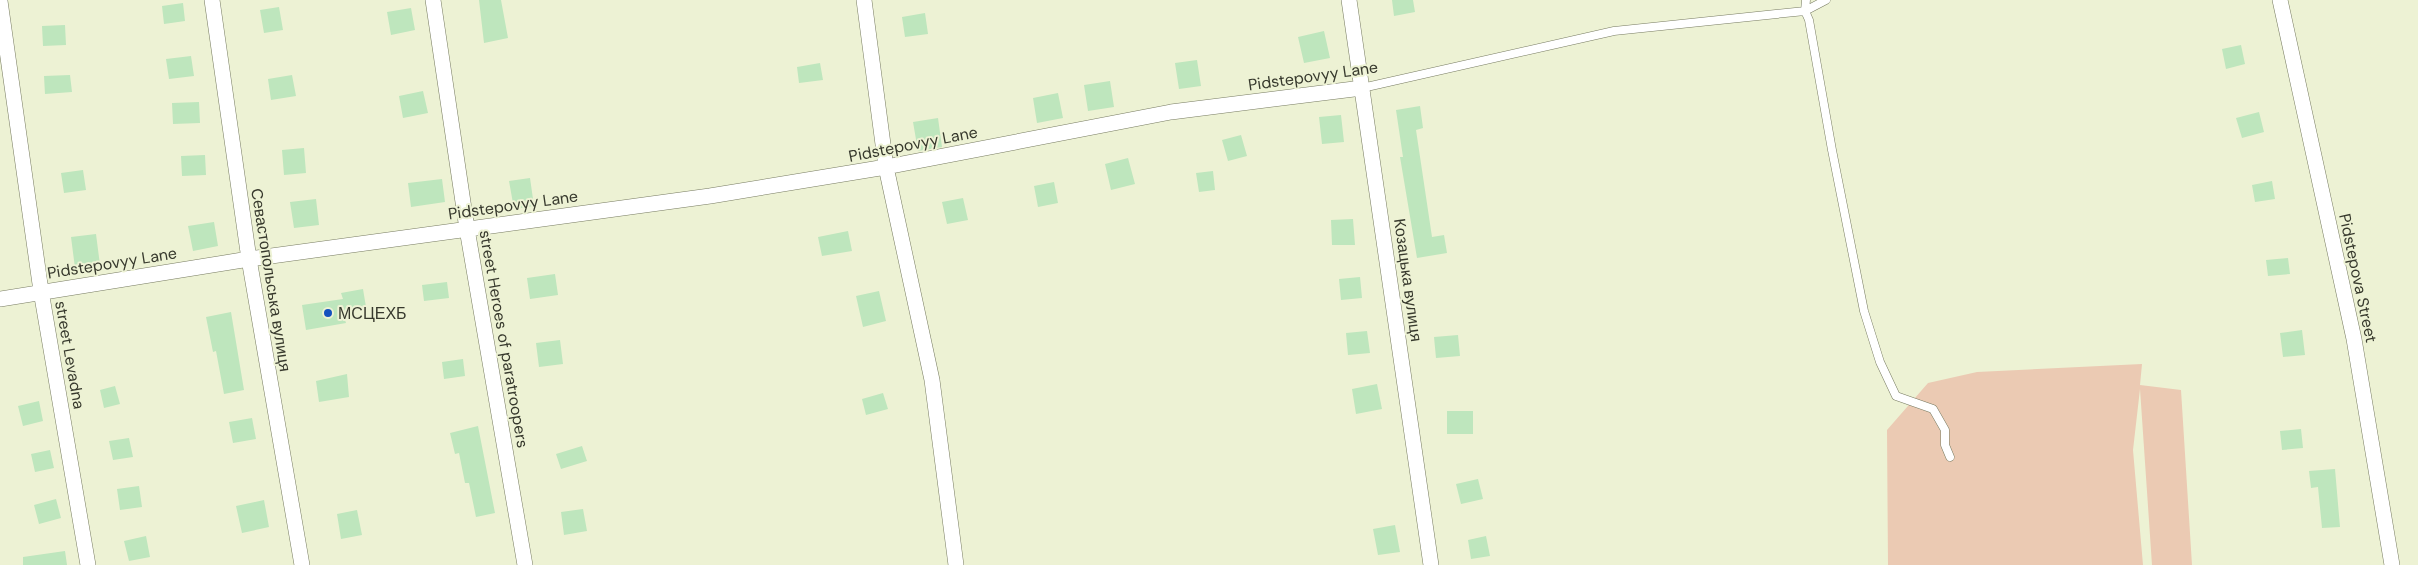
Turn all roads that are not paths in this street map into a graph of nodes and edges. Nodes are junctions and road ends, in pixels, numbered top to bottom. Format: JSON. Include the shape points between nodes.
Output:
{"nodes":[{"id":1,"x":212,"y":0,"type":"edge"},
{"id":2,"x":433,"y":0,"type":"edge"},
{"id":3,"x":864,"y":0,"type":"edge"},
{"id":4,"x":1348,"y":0,"type":"edge"},
{"id":5,"x":1806,"y":0,"type":"edge"},
{"id":6,"x":1826,"y":0,"type":"edge"},
{"id":7,"x":2280,"y":0,"type":"edge"},
{"id":8,"x":0,"y":1,"type":"edge"},
{"id":9,"x":1805,"y":11,"type":"junction"},
{"id":10,"x":1362,"y":88,"type":"junction"},
{"id":11,"x":886,"y":167,"type":"junction"},
{"id":12,"x":467,"y":228,"type":"junction"},
{"id":13,"x":249,"y":259,"type":"junction"},
{"id":14,"x":41,"y":291,"type":"junction"},
{"id":15,"x":0,"y":299,"type":"edge"},
{"id":16,"x":1950,"y":457,"type":"dead end"},
{"id":17,"x":88,"y":565,"type":"edge"},
{"id":18,"x":302,"y":565,"type":"edge"},
{"id":19,"x":524,"y":565,"type":"edge"},
{"id":20,"x":956,"y":565,"type":"edge"},
{"id":21,"x":1431,"y":565,"type":"edge"},
{"id":22,"x":2392,"y":565,"type":"edge"}],
"edges":[{"from":1,"to":13,"type":"street","name":"Севастопольська вулиця"},
{"from":2,"to":12,"type":"street","name":"street Heroes of paratroopers"},
{"from":3,"to":11,"type":"street"},
{"from":4,"to":10,"type":"street","name":"Козацька вулиця"},
{"from":5,"to":9,"type":"lane"},
{"from":6,"to":9,"type":"lane","name":"Pidstepovyy Lane"},
{"from":7,"to":22,"type":"street","name":"Pidstepova Street","via":[[2354,339]]},
{"from":8,"to":14,"type":"street","name":"street Levadna"},
{"from":9,"to":10,"type":"lane","name":"Pidstepovyy Lane","via":[[1614,31]]},
{"from":9,"to":16,"type":"lane","via":[[1862,302],[1875,345],[1896,396],[1933,409],[1945,430],[1944,445]]},
{"from":10,"to":11,"type":"street","name":"Pidstepovyy Lane","via":[[1171,112]]},
{"from":10,"to":21,"type":"street","name":"Козацька вулиця"},
{"from":11,"to":12,"type":"street","name":"Pidstepovyy Lane","via":[[710,196]]},
{"from":11,"to":20,"type":"street","via":[[932,380]]},
{"from":12,"to":13,"type":"street","name":"Pidstepovyy Lane"},
{"from":12,"to":19,"type":"street","name":"street Heroes of paratroopers"},
{"from":13,"to":14,"type":"street","name":"Pidstepovyy Lane"},
{"from":13,"to":18,"type":"street","name":"Севастопольська вулиця"},
{"from":14,"to":15,"type":"street","name":"Pidstepovyy Lane"},
{"from":14,"to":17,"type":"street","name":"street Levadna"}]}
